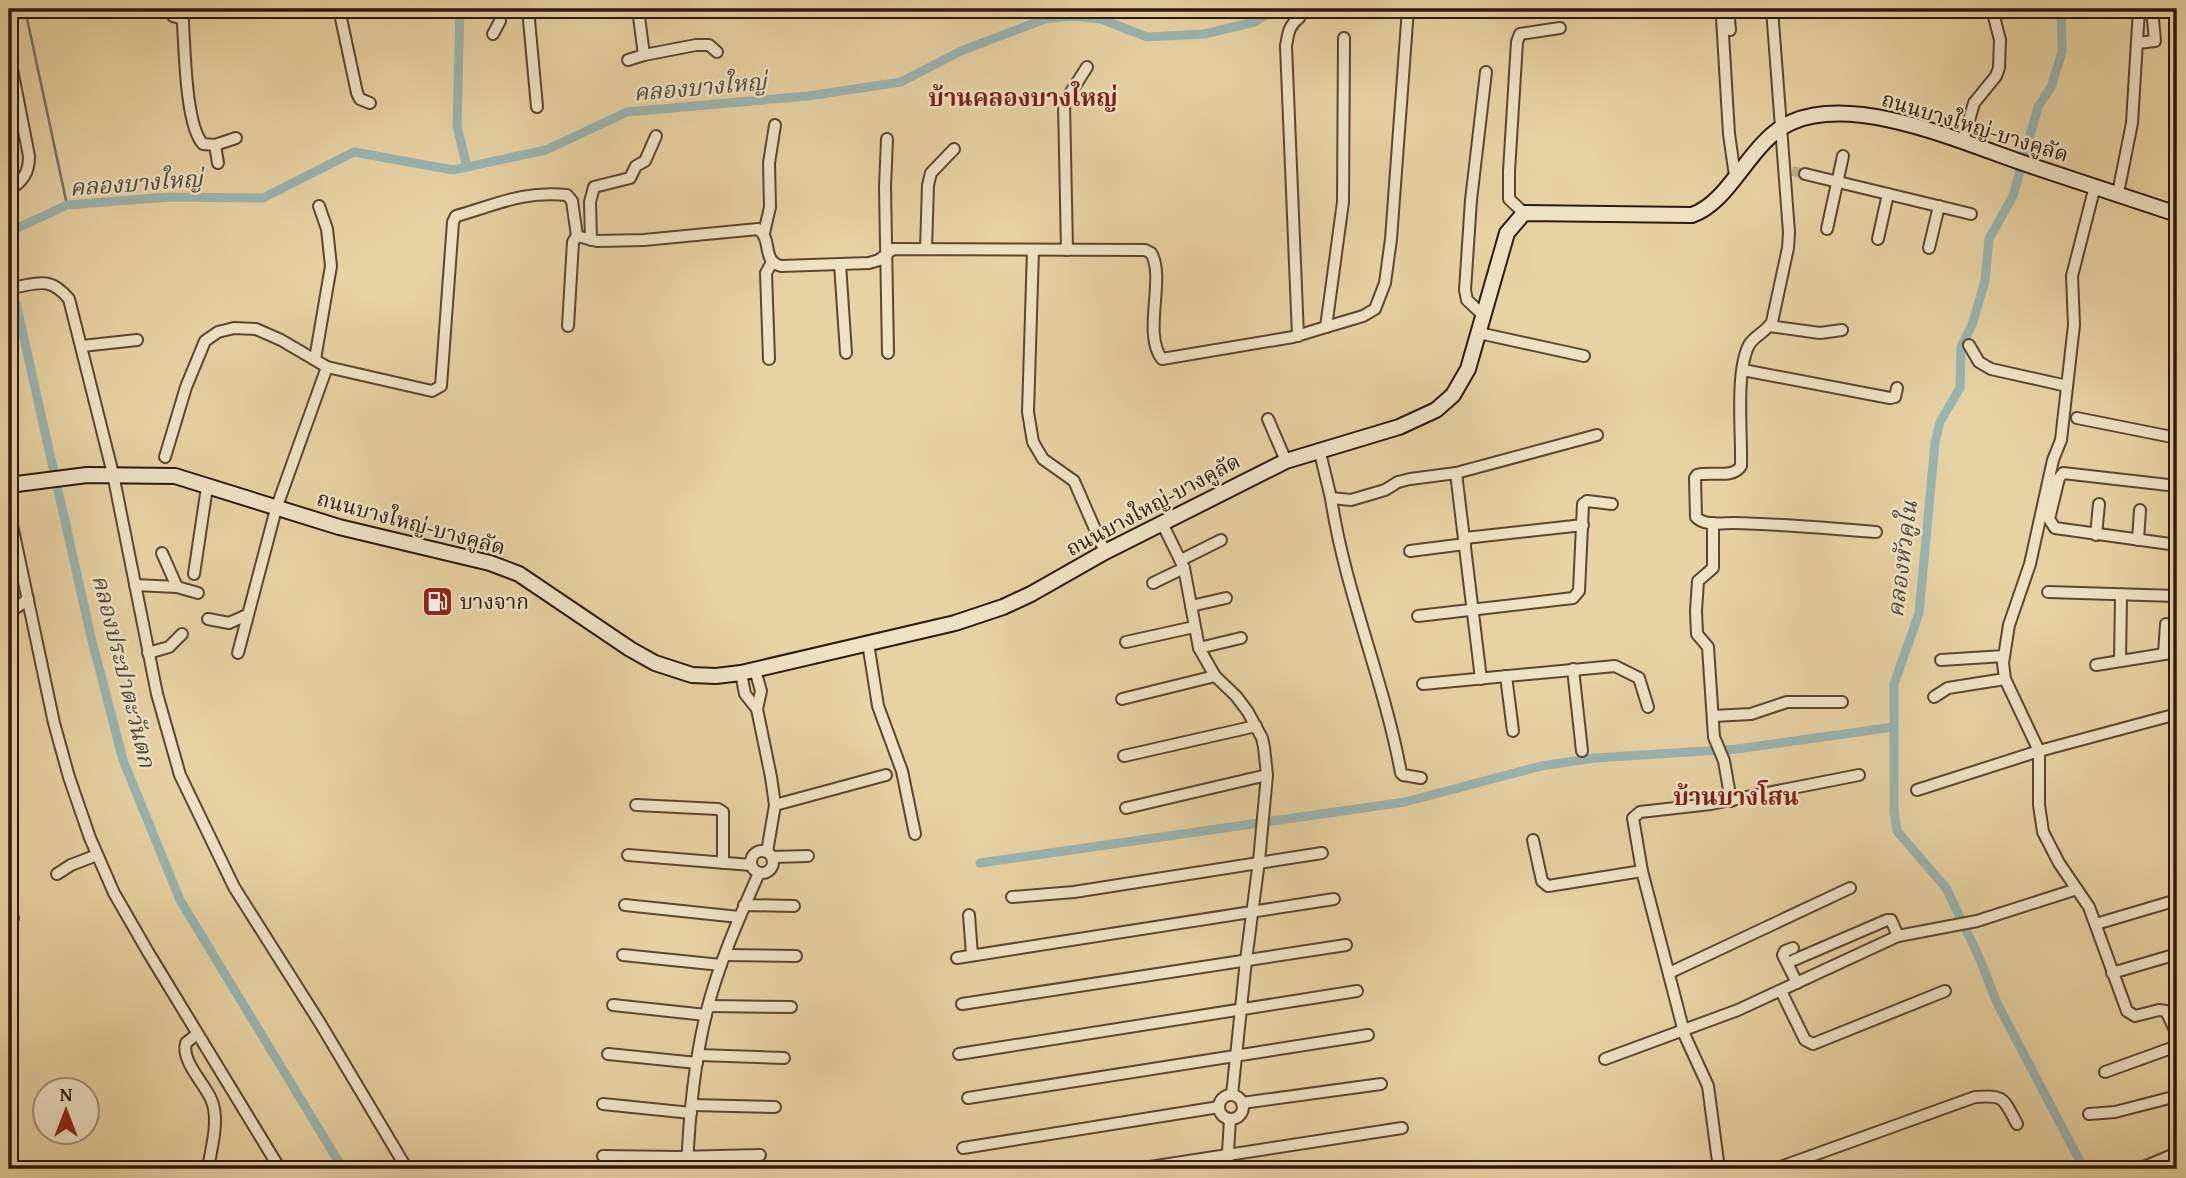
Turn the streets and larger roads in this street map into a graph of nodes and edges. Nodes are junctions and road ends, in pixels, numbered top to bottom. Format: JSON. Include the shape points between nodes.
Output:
{"nodes":[{"id":1,"x":170,"y":9,"type":"edge"},
{"id":2,"x":339,"y":9,"type":"edge"},
{"id":3,"x":499,"y":9,"type":"edge"},
{"id":4,"x":528,"y":9,"type":"edge"},
{"id":5,"x":638,"y":9,"type":"edge"},
{"id":6,"x":1408,"y":9,"type":"edge"},
{"id":7,"x":1772,"y":9,"type":"edge"},
{"id":8,"x":1992,"y":9,"type":"edge"},
{"id":9,"x":2138,"y":9,"type":"edge"},
{"id":10,"x":2151,"y":9,"type":"edge"},
{"id":11,"x":182,"y":14,"type":"edge"},
{"id":12,"x":1725,"y":14,"type":"edge"},
{"id":13,"x":1299,"y":18,"type":"dead end"},
{"id":14,"x":1560,"y":28,"type":"dead end"},
{"id":15,"x":493,"y":34,"type":"dead end"},
{"id":16,"x":1344,"y":38,"type":"dead end"},
{"id":17,"x":2138,"y":43,"type":"junction"},
{"id":18,"x":717,"y":52,"type":"dead end"},
{"id":19,"x":9,"y":54,"type":"edge"},
{"id":20,"x":644,"y":55,"type":"junction"},
{"id":21,"x":628,"y":60,"type":"dead end"},
{"id":22,"x":1087,"y":67,"type":"dead end"},
{"id":23,"x":1486,"y":72,"type":"dead end"},
{"id":24,"x":370,"y":103,"type":"dead end"},
{"id":25,"x":537,"y":107,"type":"dead end"},
{"id":26,"x":775,"y":125,"type":"dead end"},
{"id":27,"x":1781,"y":128,"type":"junction"},
{"id":28,"x":656,"y":136,"type":"dead end"},
{"id":29,"x":236,"y":138,"type":"dead end"},
{"id":30,"x":887,"y":139,"type":"dead end"},
{"id":31,"x":1963,"y":141,"type":"junction"},
{"id":32,"x":215,"y":145,"type":"junction"},
{"id":33,"x":954,"y":149,"type":"dead end"},
{"id":34,"x":1843,"y":156,"type":"dead end"},
{"id":35,"x":218,"y":163,"type":"dead end"},
{"id":36,"x":1805,"y":174,"type":"tunnel mouth"},
{"id":37,"x":1735,"y":176,"type":"junction"},
{"id":38,"x":1837,"y":181,"type":"junction"},
{"id":39,"x":2095,"y":186,"type":"junction"},
{"id":40,"x":9,"y":190,"type":"edge"},
{"id":41,"x":2118,"y":193,"type":"junction"},
{"id":42,"x":1888,"y":194,"type":"junction"},
{"id":43,"x":319,"y":206,"type":"dead end"},
{"id":44,"x":1939,"y":206,"type":"junction"},
{"id":45,"x":1524,"y":214,"type":"junction"},
{"id":46,"x":1971,"y":214,"type":"dead end"},
{"id":47,"x":2177,"y":214,"type":"edge"},
{"id":48,"x":1827,"y":229,"type":"dead end"},
{"id":49,"x":764,"y":233,"type":"junction"},
{"id":50,"x":577,"y":236,"type":"junction"},
{"id":51,"x":1878,"y":239,"type":"dead end"},
{"id":52,"x":591,"y":240,"type":"junction"},
{"id":53,"x":1929,"y":248,"type":"dead end"},
{"id":54,"x":926,"y":249,"type":"junction"},
{"id":55,"x":1033,"y":250,"type":"junction"},
{"id":56,"x":1067,"y":250,"type":"junction"},
{"id":57,"x":887,"y":252,"type":"junction"},
{"id":58,"x":772,"y":262,"type":"junction"},
{"id":59,"x":840,"y":264,"type":"junction"},
{"id":60,"x":9,"y":288,"type":"edge"},
{"id":61,"x":1483,"y":316,"type":"junction"},
{"id":62,"x":568,"y":326,"type":"dead end"},
{"id":63,"x":1769,"y":326,"type":"junction"},
{"id":64,"x":1326,"y":327,"type":"junction"},
{"id":65,"x":1842,"y":330,"type":"dead end"},
{"id":66,"x":1479,"y":333,"type":"junction"},
{"id":67,"x":1298,"y":336,"type":"junction"},
{"id":68,"x":137,"y":340,"type":"dead end"},
{"id":69,"x":1969,"y":345,"type":"dead end"},
{"id":70,"x":82,"y":346,"type":"junction"},
{"id":71,"x":846,"y":353,"type":"dead end"},
{"id":72,"x":888,"y":353,"type":"dead end"},
{"id":73,"x":1584,"y":356,"type":"dead end"},
{"id":74,"x":315,"y":359,"type":"junction"},
{"id":75,"x":769,"y":359,"type":"dead end"},
{"id":76,"x":327,"y":368,"type":"junction"},
{"id":77,"x":1743,"y":370,"type":"junction"},
{"id":78,"x":2067,"y":386,"type":"junction"},
{"id":79,"x":1897,"y":388,"type":"dead end"},
{"id":80,"x":1268,"y":418,"type":"dead end"},
{"id":81,"x":2077,"y":418,"type":"dead end"},
{"id":82,"x":1597,"y":435,"type":"dead end"},
{"id":83,"x":2177,"y":438,"type":"edge"},
{"id":84,"x":1319,"y":449,"type":"junction"},
{"id":85,"x":1286,"y":461,"type":"junction"},
{"id":86,"x":162,"y":465,"type":"junction"},
{"id":87,"x":1456,"y":473,"type":"junction"},
{"id":88,"x":113,"y":474,"type":"junction"},
{"id":89,"x":9,"y":485,"type":"edge"},
{"id":90,"x":2177,"y":486,"type":"edge"},
{"id":91,"x":207,"y":487,"type":"junction"},
{"id":92,"x":1331,"y":498,"type":"junction"},
{"id":93,"x":2099,"y":504,"type":"dead end"},
{"id":94,"x":1612,"y":505,"type":"dead end"},
{"id":95,"x":276,"y":509,"type":"junction"},
{"id":96,"x":2140,"y":510,"type":"dead end"},
{"id":97,"x":9,"y":511,"type":"edge"},
{"id":98,"x":1161,"y":523,"type":"junction"},
{"id":99,"x":1713,"y":523,"type":"junction"},
{"id":100,"x":1583,"y":524,"type":"junction"},
{"id":101,"x":1876,"y":532,"type":"dead end"},
{"id":102,"x":2096,"y":535,"type":"junction"},
{"id":103,"x":1221,"y":540,"type":"dead end"},
{"id":104,"x":2138,"y":540,"type":"junction"},
{"id":105,"x":1465,"y":541,"type":"junction"},
{"id":106,"x":2177,"y":545,"type":"edge"},
{"id":107,"x":1410,"y":551,"type":"dead end"},
{"id":108,"x":162,"y":552,"type":"dead end"},
{"id":109,"x":1105,"y":552,"type":"junction"},
{"id":110,"x":1182,"y":564,"type":"junction"},
{"id":111,"x":194,"y":574,"type":"dead end"},
{"id":112,"x":1153,"y":583,"type":"dead end"},
{"id":113,"x":135,"y":585,"type":"junction"},
{"id":114,"x":177,"y":587,"type":"junction"},
{"id":115,"x":2048,"y":592,"type":"dead end"},
{"id":116,"x":198,"y":593,"type":"dead end"},
{"id":117,"x":2121,"y":596,"type":"junction"},
{"id":118,"x":2177,"y":596,"type":"edge"},
{"id":119,"x":1226,"y":598,"type":"dead end"},
{"id":120,"x":28,"y":600,"type":"junction"},
{"id":121,"x":1191,"y":606,"type":"junction"},
{"id":122,"x":1473,"y":610,"type":"junction"},
{"id":123,"x":9,"y":612,"type":"edge"},
{"id":124,"x":247,"y":615,"type":"junction"},
{"id":125,"x":1418,"y":616,"type":"dead end"},
{"id":126,"x":208,"y":619,"type":"dead end"},
{"id":127,"x":2166,"y":624,"type":"dead end"},
{"id":128,"x":1194,"y":627,"type":"junction"},
{"id":129,"x":182,"y":634,"type":"dead end"},
{"id":130,"x":1241,"y":638,"type":"dead end"},
{"id":131,"x":1126,"y":642,"type":"dead end"},
{"id":132,"x":868,"y":643,"type":"junction"},
{"id":133,"x":1199,"y":648,"type":"junction"},
{"id":134,"x":2177,"y":652,"type":"edge"},
{"id":135,"x":148,"y":653,"type":"junction"},
{"id":136,"x":238,"y":653,"type":"dead end"},
{"id":137,"x":2164,"y":654,"type":"junction"},
{"id":138,"x":2004,"y":656,"type":"junction"},
{"id":139,"x":1941,"y":660,"type":"dead end"},
{"id":140,"x":2120,"y":661,"type":"junction"},
{"id":141,"x":2096,"y":665,"type":"dead end"},
{"id":142,"x":1573,"y":669,"type":"junction"},
{"id":143,"x":748,"y":672,"type":"junction"},
{"id":144,"x":1215,"y":676,"type":"junction"},
{"id":145,"x":1506,"y":676,"type":"junction"},
{"id":146,"x":1481,"y":679,"type":"junction"},
{"id":147,"x":2005,"y":679,"type":"junction"},
{"id":148,"x":1423,"y":684,"type":"dead end"},
{"id":149,"x":1934,"y":697,"type":"dead end"},
{"id":150,"x":1122,"y":699,"type":"dead end"},
{"id":151,"x":1842,"y":702,"type":"dead end"},
{"id":152,"x":1648,"y":708,"type":"dead end"},
{"id":153,"x":2177,"y":714,"type":"edge"},
{"id":154,"x":1713,"y":716,"type":"junction"},
{"id":155,"x":1256,"y":726,"type":"junction"},
{"id":156,"x":1513,"y":731,"type":"dead end"},
{"id":157,"x":1582,"y":751,"type":"dead end"},
{"id":158,"x":2039,"y":751,"type":"junction"},
{"id":159,"x":1124,"y":756,"type":"dead end"},
{"id":160,"x":886,"y":775,"type":"dead end"},
{"id":161,"x":1267,"y":775,"type":"junction"},
{"id":162,"x":1859,"y":775,"type":"dead end"},
{"id":163,"x":1421,"y":778,"type":"dead end"},
{"id":164,"x":1917,"y":790,"type":"dead end"},
{"id":165,"x":1731,"y":801,"type":"junction"},
{"id":166,"x":636,"y":805,"type":"dead end"},
{"id":167,"x":775,"y":805,"type":"junction"},
{"id":168,"x":1126,"y":808,"type":"dead end"},
{"id":169,"x":915,"y":834,"type":"dead end"},
{"id":170,"x":1533,"y":840,"type":"dead end"},
{"id":171,"x":1322,"y":853,"type":"dead end"},
{"id":172,"x":769,"y":854,"type":"junction"},
{"id":173,"x":97,"y":855,"type":"junction"},
{"id":174,"x":628,"y":855,"type":"dead end"},
{"id":175,"x":808,"y":856,"type":"dead end"},
{"id":176,"x":1259,"y":861,"type":"junction"},
{"id":177,"x":723,"y":863,"type":"junction"},
{"id":178,"x":755,"y":869,"type":"junction"},
{"id":179,"x":1642,"y":871,"type":"junction"},
{"id":180,"x":57,"y":874,"type":"dead end"},
{"id":181,"x":1850,"y":888,"type":"dead end"},
{"id":182,"x":2077,"y":889,"type":"junction"},
{"id":183,"x":1012,"y":897,"type":"dead end"},
{"id":184,"x":1334,"y":899,"type":"dead end"},
{"id":185,"x":2177,"y":900,"type":"edge"},
{"id":186,"x":625,"y":905,"type":"dead end"},
{"id":187,"x":744,"y":905,"type":"junction"},
{"id":188,"x":794,"y":906,"type":"dead end"},
{"id":189,"x":1252,"y":910,"type":"junction"},
{"id":190,"x":969,"y":915,"type":"dead end"},
{"id":191,"x":739,"y":917,"type":"junction"},
{"id":192,"x":2096,"y":924,"type":"junction"},
{"id":193,"x":1899,"y":936,"type":"junction"},
{"id":194,"x":1346,"y":945,"type":"dead end"},
{"id":195,"x":1793,"y":948,"type":"dead end"},
{"id":196,"x":2177,"y":954,"type":"edge"},
{"id":197,"x":622,"y":955,"type":"dead end"},
{"id":198,"x":796,"y":956,"type":"dead end"},
{"id":199,"x":972,"y":956,"type":"junction"},
{"id":200,"x":957,"y":958,"type":"dead end"},
{"id":201,"x":723,"y":960,"type":"junction"},
{"id":202,"x":1246,"y":960,"type":"junction"},
{"id":203,"x":1794,"y":960,"type":"dead end"},
{"id":204,"x":1669,"y":973,"type":"junction"},
{"id":205,"x":2112,"y":973,"type":"junction"},
{"id":206,"x":1797,"y":984,"type":"junction"},
{"id":207,"x":1357,"y":991,"type":"dead end"},
{"id":208,"x":1781,"y":991,"type":"junction"},
{"id":209,"x":1945,"y":991,"type":"dead end"},
{"id":210,"x":962,"y":1004,"type":"dead end"},
{"id":211,"x":613,"y":1005,"type":"dead end"},
{"id":212,"x":791,"y":1007,"type":"dead end"},
{"id":213,"x":1241,"y":1008,"type":"junction"},
{"id":214,"x":707,"y":1010,"type":"junction"},
{"id":215,"x":2175,"y":1021,"type":"edge"},
{"id":216,"x":1685,"y":1030,"type":"junction"},
{"id":217,"x":197,"y":1034,"type":"junction"},
{"id":218,"x":2177,"y":1034,"type":"edge"},
{"id":219,"x":1368,"y":1035,"type":"dead end"},
{"id":220,"x":2177,"y":1046,"type":"edge"},
{"id":221,"x":608,"y":1054,"type":"dead end"},
{"id":222,"x":959,"y":1054,"type":"dead end"},
{"id":223,"x":1236,"y":1057,"type":"junction"},
{"id":224,"x":784,"y":1058,"type":"dead end"},
{"id":225,"x":698,"y":1059,"type":"junction"},
{"id":226,"x":1605,"y":1059,"type":"dead end"},
{"id":227,"x":2105,"y":1072,"type":"dead end"},
{"id":228,"x":1381,"y":1084,"type":"dead end"},
{"id":229,"x":1232,"y":1095,"type":"junction"},
{"id":230,"x":2177,"y":1097,"type":"edge"},
{"id":231,"x":968,"y":1098,"type":"dead end"},
{"id":232,"x":1242,"y":1103,"type":"junction"},
{"id":233,"x":603,"y":1104,"type":"dead end"},
{"id":234,"x":775,"y":1107,"type":"dead end"},
{"id":235,"x":1219,"y":1107,"type":"junction"},
{"id":236,"x":691,"y":1109,"type":"junction"},
{"id":237,"x":2088,"y":1114,"type":"dead end"},
{"id":238,"x":1230,"y":1118,"type":"junction"},
{"id":239,"x":2017,"y":1124,"type":"dead end"},
{"id":240,"x":1402,"y":1128,"type":"dead end"},
{"id":241,"x":963,"y":1148,"type":"dead end"},
{"id":242,"x":2177,"y":1153,"type":"edge"},
{"id":243,"x":760,"y":1155,"type":"dead end"},
{"id":244,"x":1228,"y":1155,"type":"junction"},
{"id":245,"x":604,"y":1156,"type":"dead end"},
{"id":246,"x":688,"y":1156,"type":"junction"},
{"id":247,"x":208,"y":1169,"type":"edge"},
{"id":248,"x":280,"y":1169,"type":"edge"},
{"id":249,"x":407,"y":1169,"type":"edge"},
{"id":250,"x":687,"y":1169,"type":"edge"},
{"id":251,"x":1138,"y":1169,"type":"edge"},
{"id":252,"x":1227,"y":1169,"type":"edge"},
{"id":253,"x":1719,"y":1169,"type":"edge"},
{"id":254,"x":1775,"y":1169,"type":"edge"},
{"id":255,"x":2140,"y":1169,"type":"edge"}],
"edges":[{"from":1,"to":11,"type":"street","via":[[173,16]]},
{"from":2,"to":24,"type":"street","via":[[357,93]]},
{"from":3,"to":15,"type":"street","via":[[500,20]]},
{"from":4,"to":25,"type":"street"},
{"from":5,"to":20,"type":"street"},
{"from":6,"to":64,"type":"street","via":[[1385,283],[1375,309]]},
{"from":7,"to":27,"type":"street"},
{"from":8,"to":31,"type":"street","via":[[2000,40],[1999,68],[1974,103]]},
{"from":9,"to":17,"type":"street"},
{"from":10,"to":17,"type":"street","via":[[2155,41]]},
{"from":11,"to":32,"type":"street","via":[[186,81],[195,129],[203,144]]},
{"from":12,"to":37,"type":"street"},
{"from":13,"to":67,"type":"street","via":[[1288,32],[1286,46]]},
{"from":14,"to":45,"type":"street","via":[[1528,31],[1520,34],[1517,42],[1509,199]]},
{"from":16,"to":64,"type":"street","via":[[1343,202]]},
{"from":17,"to":41,"type":"street","via":[[2132,122]]},
{"from":18,"to":20,"type":"street","via":[[709,45]]},
{"from":19,"to":40,"type":"street","via":[[29,167],[20,183]]},
{"from":20,"to":21,"type":"street"},
{"from":22,"to":56,"type":"street","via":[[1064,103]]},
{"from":23,"to":61,"type":"street","via":[[1465,290],[1467,300]]},
{"from":26,"to":49,"type":"street"},
{"from":27,"to":31,"type":"street","name":"ถนนบางใหญ่-บางคูลัด","via":[[1824,114],[1859,114]]},
{"from":27,"to":37,"type":"street","name":"ถนนบางใหญ่-บางคูลัด","via":[[1769,135]]},
{"from":27,"to":63,"type":"street","via":[[1788,170],[1789,232]]},
{"from":28,"to":52,"type":"street","via":[[645,161],[630,178],[594,187]]},
{"from":29,"to":32,"type":"street"},
{"from":30,"to":57,"type":"street"},
{"from":31,"to":39,"type":"street","name":"ถนนบางใหญ่-บางคูลัด"},
{"from":32,"to":35,"type":"street"},
{"from":33,"to":54,"type":"street","via":[[932,173],[928,185]]},
{"from":34,"to":38,"type":"street"},
{"from":36,"to":38,"type":"street"},
{"from":37,"to":45,"type":"street","name":"ถนนบางใหญ่-บางคูลัด","via":[[1709,206],[1692,215]]},
{"from":38,"to":42,"type":"street"},
{"from":38,"to":48,"type":"street"},
{"from":39,"to":41,"type":"street","name":"ถนนบางใหญ่-บางคูลัด"},
{"from":39,"to":78,"type":"street","via":[[2072,276],[2075,314]]},
{"from":41,"to":47,"type":"street","name":"ถนนบางใหญ่-บางคูลัด"},
{"from":42,"to":44,"type":"street"},
{"from":42,"to":51,"type":"street"},
{"from":43,"to":74,"type":"street","via":[[331,266]]},
{"from":44,"to":46,"type":"street"},
{"from":44,"to":53,"type":"street"},
{"from":45,"to":61,"type":"street","name":"ถนนบางใหญ่-บางคูลัด","via":[[1507,233]]},
{"from":49,"to":52,"type":"street","via":[[753,229],[644,240]]},
{"from":49,"to":58,"type":"street"},
{"from":50,"to":52,"type":"street"},
{"from":50,"to":62,"type":"street"},
{"from":50,"to":76,"type":"street","via":[[568,195],[512,198],[456,216],[441,386],[432,391]]},
{"from":54,"to":55,"type":"street"},
{"from":54,"to":57,"type":"street"},
{"from":55,"to":56,"type":"street"},
{"from":55,"to":109,"type":"street","via":[[1028,412],[1032,442],[1043,459],[1074,481]]},
{"from":56,"to":67,"type":"street","via":[[1151,253],[1156,263],[1154,310],[1161,359]]},
{"from":57,"to":59,"type":"street","via":[[869,263]]},
{"from":57,"to":72,"type":"street"},
{"from":58,"to":59,"type":"street","via":[[781,266]]},
{"from":58,"to":75,"type":"street","via":[[766,272]]},
{"from":59,"to":71,"type":"street"},
{"from":60,"to":70,"type":"street","via":[[32,282],[59,287],[69,299]]},
{"from":61,"to":66,"type":"street","name":"ถนนบางใหญ่-บางคูลัด"},
{"from":63,"to":65,"type":"street"},
{"from":63,"to":77,"type":"street","via":[[1752,340]]},
{"from":64,"to":67,"type":"street"},
{"from":66,"to":73,"type":"street"},
{"from":66,"to":84,"type":"street","name":"ถนนบางใหญ่-บางคูลัด","via":[[1458,389],[1436,410],[1399,427]]},
{"from":68,"to":70,"type":"street"},
{"from":69,"to":78,"type":"street","via":[[1979,362],[1991,369]]},
{"from":70,"to":88,"type":"street"},
{"from":74,"to":76,"type":"street"},
{"from":74,"to":86,"type":"street","via":[[257,329],[234,328],[208,337],[196,358]]},
{"from":76,"to":95,"type":"street"},
{"from":77,"to":79,"type":"street","via":[[1890,398],[1895,397]]},
{"from":77,"to":99,"type":"street","via":[[1741,466],[1731,474],[1705,473],[1695,478],[1696,517]]},
{"from":78,"to":138,"type":"street","via":[[2061,440]]},
{"from":80,"to":85,"type":"street"},
{"from":81,"to":83,"type":"street"},
{"from":82,"to":87,"type":"street"},
{"from":84,"to":85,"type":"street","name":"ถนนบางใหญ่-บางคูลัด"},
{"from":84,"to":92,"type":"street"},
{"from":85,"to":98,"type":"street","name":"ถนนบางใหญ่-บางคูลัด"},
{"from":86,"to":88,"type":"street","name":"ถนนบางใหญ่-บางคูลัด"},
{"from":86,"to":91,"type":"street","name":"ถนนบางใหญ่-บางคูลัด","via":[[176,476]]},
{"from":87,"to":92,"type":"street","via":[[1398,482],[1346,501]]},
{"from":87,"to":105,"type":"street"},
{"from":88,"to":89,"type":"street","name":"ถนนบางใหญ่-บางคูลัด"},
{"from":88,"to":113,"type":"street"},
{"from":90,"to":102,"type":"street","via":[[2063,473],[2051,525]]},
{"from":91,"to":95,"type":"street","name":"ถนนบางใหญ่-บางคูลัด"},
{"from":91,"to":111,"type":"street"},
{"from":92,"to":163,"type":"street","via":[[1337,536],[1401,773]]},
{"from":93,"to":102,"type":"street"},
{"from":94,"to":100,"type":"street","via":[[1585,502]]},
{"from":95,"to":124,"type":"street"},
{"from":95,"to":143,"type":"street","name":"ถนนบางใหญ่-บางคูลัด","via":[[519,574],[655,663],[692,675]]},
{"from":96,"to":104,"type":"street"},
{"from":97,"to":120,"type":"street"},
{"from":98,"to":109,"type":"street","name":"ถนนบางใหญ่-บางคูลัด"},
{"from":98,"to":110,"type":"street"},
{"from":99,"to":101,"type":"street"},
{"from":99,"to":154,"type":"street","via":[[1713,568],[1698,580],[1696,611],[1697,634],[1708,648]]},
{"from":100,"to":105,"type":"street"},
{"from":100,"to":122,"type":"street","via":[[1577,596]]},
{"from":102,"to":104,"type":"street"},
{"from":103,"to":110,"type":"street"},
{"from":104,"to":106,"type":"street"},
{"from":105,"to":107,"type":"street"},
{"from":105,"to":122,"type":"street"},
{"from":108,"to":114,"type":"street"},
{"from":109,"to":132,"type":"street","name":"ถนนบางใหญ่-บางคูลัด","via":[[1003,607]]},
{"from":110,"to":112,"type":"street"},
{"from":110,"to":121,"type":"street"},
{"from":113,"to":114,"type":"street"},
{"from":113,"to":135,"type":"street"},
{"from":114,"to":116,"type":"street"},
{"from":115,"to":117,"type":"street"},
{"from":117,"to":118,"type":"street"},
{"from":117,"to":140,"type":"street"},
{"from":119,"to":121,"type":"street"},
{"from":120,"to":123,"type":"street"},
{"from":120,"to":173,"type":"street","via":[[69,777]]},
{"from":121,"to":128,"type":"street"},
{"from":122,"to":125,"type":"street"},
{"from":122,"to":146,"type":"street"},
{"from":124,"to":126,"type":"street","via":[[229,623]]},
{"from":124,"to":136,"type":"street"},
{"from":127,"to":137,"type":"street"},
{"from":128,"to":131,"type":"street"},
{"from":128,"to":133,"type":"street"},
{"from":129,"to":135,"type":"street","via":[[169,647]]},
{"from":130,"to":133,"type":"street"},
{"from":132,"to":143,"type":"street","name":"ถนนบางใหญ่-บางคูลัด"},
{"from":132,"to":169,"type":"street","via":[[878,706],[898,759]]},
{"from":133,"to":144,"type":"street"},
{"from":134,"to":137,"type":"street"},
{"from":135,"to":249,"type":"street","via":[[180,775],[234,887]]},
{"from":137,"to":140,"type":"street"},
{"from":138,"to":139,"type":"street"},
{"from":138,"to":147,"type":"street"},
{"from":140,"to":141,"type":"street"},
{"from":142,"to":145,"type":"street"},
{"from":142,"to":152,"type":"street","via":[[1619,667],[1640,678]]},
{"from":142,"to":157,"type":"street"},
{"from":143,"to":167,"type":"street","via":[[761,691],[757,709]]},
{"from":144,"to":150,"type":"street"},
{"from":144,"to":155,"type":"street","via":[[1236,696]]},
{"from":145,"to":146,"type":"street"},
{"from":145,"to":156,"type":"street"},
{"from":146,"to":148,"type":"street"},
{"from":147,"to":149,"type":"street","via":[[1948,688]]},
{"from":147,"to":158,"type":"street"},
{"from":151,"to":154,"type":"street","via":[[1787,702],[1751,714]]},
{"from":153,"to":158,"type":"street"},
{"from":154,"to":165,"type":"street"},
{"from":155,"to":159,"type":"street"},
{"from":155,"to":161,"type":"street"},
{"from":158,"to":164,"type":"street"},
{"from":158,"to":182,"type":"street","via":[[2040,820],[2047,842]]},
{"from":160,"to":167,"type":"street"},
{"from":161,"to":168,"type":"street"},
{"from":161,"to":176,"type":"street"},
{"from":162,"to":165,"type":"street"},
{"from":165,"to":179,"type":"street","via":[[1637,813],[1633,825]]},
{"from":166,"to":177,"type":"street","via":[[719,809],[723,812]]},
{"from":167,"to":172,"type":"street"},
{"from":170,"to":179,"type":"street","via":[[1542,881],[1548,886]]},
{"from":171,"to":176,"type":"street"},
{"from":172,"to":175,"type":"street"},
{"from":172,"to":178,"type":"street","via":[[771,869]]},
{"from":172,"to":178,"type":"street","via":[[756,852],[751,859]]},
{"from":173,"to":180,"type":"street"},
{"from":173,"to":217,"type":"street"},
{"from":174,"to":177,"type":"street"},
{"from":176,"to":183,"type":"street","via":[[1073,892]]},
{"from":176,"to":189,"type":"street"},
{"from":177,"to":178,"type":"street"},
{"from":178,"to":187,"type":"street"},
{"from":179,"to":204,"type":"street"},
{"from":181,"to":204,"type":"street"},
{"from":182,"to":192,"type":"street"},
{"from":182,"to":193,"type":"street","via":[[1978,921]]},
{"from":184,"to":189,"type":"street"},
{"from":185,"to":192,"type":"street"},
{"from":186,"to":191,"type":"street"},
{"from":187,"to":188,"type":"street"},
{"from":187,"to":191,"type":"street"},
{"from":189,"to":199,"type":"street"},
{"from":189,"to":202,"type":"street"},
{"from":190,"to":199,"type":"street"},
{"from":191,"to":201,"type":"street"},
{"from":192,"to":205,"type":"street"},
{"from":193,"to":203,"type":"street","via":[[1891,920],[1886,920]]},
{"from":193,"to":206,"type":"street"},
{"from":194,"to":202,"type":"street"},
{"from":195,"to":206,"type":"street","via":[[1783,955]]},
{"from":196,"to":205,"type":"street"},
{"from":197,"to":201,"type":"street"},
{"from":198,"to":201,"type":"street"},
{"from":199,"to":200,"type":"street"},
{"from":201,"to":214,"type":"street"},
{"from":202,"to":210,"type":"street"},
{"from":202,"to":213,"type":"street"},
{"from":204,"to":216,"type":"street"},
{"from":205,"to":215,"type":"street","via":[[2130,1014],[2166,1010]]},
{"from":206,"to":208,"type":"street"},
{"from":207,"to":213,"type":"street"},
{"from":208,"to":209,"type":"street","via":[[1805,1040],[1813,1044]]},
{"from":208,"to":216,"type":"street"},
{"from":211,"to":214,"type":"street"},
{"from":212,"to":214,"type":"street"},
{"from":213,"to":222,"type":"street"},
{"from":213,"to":223,"type":"street"},
{"from":214,"to":225,"type":"street"},
{"from":215,"to":218,"type":"street"},
{"from":216,"to":226,"type":"street"},
{"from":216,"to":253,"type":"street","via":[[1708,1086]]},
{"from":217,"to":247,"type":"street","via":[[186,1042],[184,1052],[213,1104]]},
{"from":217,"to":248,"type":"street"},
{"from":219,"to":223,"type":"street"},
{"from":220,"to":227,"type":"street"},
{"from":221,"to":225,"type":"street"},
{"from":223,"to":229,"type":"street"},
{"from":223,"to":231,"type":"street"},
{"from":224,"to":225,"type":"street"},
{"from":225,"to":236,"type":"street"},
{"from":228,"to":232,"type":"street"},
{"from":229,"to":232,"type":"street"},
{"from":229,"to":235,"type":"street","via":[[1223,1097]]},
{"from":230,"to":237,"type":"street"},
{"from":232,"to":238,"type":"street","via":[[1242,1112]]},
{"from":233,"to":236,"type":"street"},
{"from":234,"to":236,"type":"street"},
{"from":235,"to":238,"type":"street"},
{"from":235,"to":241,"type":"street"},
{"from":236,"to":246,"type":"street"},
{"from":238,"to":244,"type":"street"},
{"from":239,"to":254,"type":"street","via":[[2002,1099],[1975,1097]]},
{"from":240,"to":244,"type":"street"},
{"from":242,"to":255,"type":"street"},
{"from":243,"to":246,"type":"street"},
{"from":244,"to":251,"type":"street"},
{"from":244,"to":252,"type":"street"},
{"from":245,"to":246,"type":"street"},
{"from":246,"to":250,"type":"street"}]}
